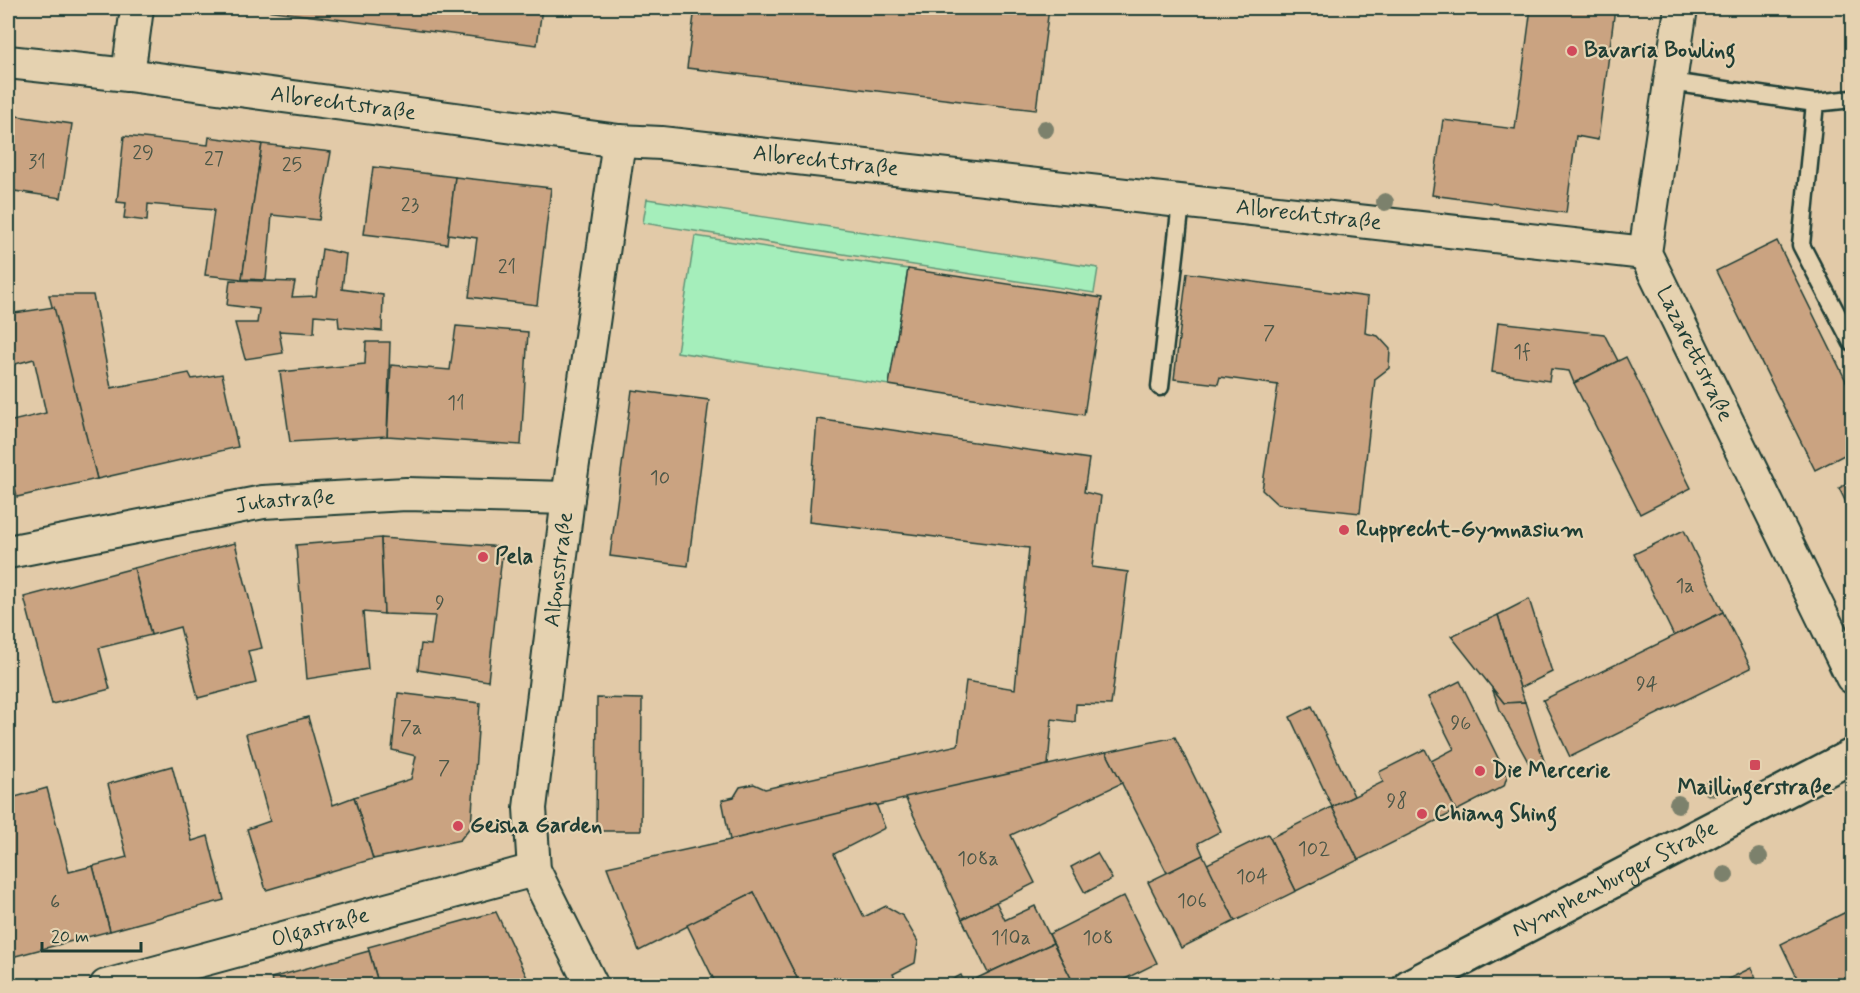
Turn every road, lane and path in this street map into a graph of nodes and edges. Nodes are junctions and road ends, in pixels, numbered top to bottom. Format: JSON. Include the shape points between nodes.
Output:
{"nodes":[{"id":1,"x":137,"y":8,"type":"edge"},
{"id":2,"x":1681,"y":8,"type":"edge"},
{"id":3,"x":8,"y":62,"type":"edge"},
{"id":4,"x":128,"y":75,"type":"junction"},
{"id":5,"x":1671,"y":82,"type":"junction"},
{"id":6,"x":1852,"y":99,"type":"edge"},
{"id":7,"x":1815,"y":103,"type":"junction"},
{"id":8,"x":619,"y":141,"type":"junction"},
{"id":9,"x":1182,"y":203,"type":"junction"},
{"id":10,"x":1645,"y":253,"type":"junction"},
{"id":11,"x":1852,"y":343,"type":"edge"},
{"id":12,"x":1160,"y":387,"type":"dead end"},
{"id":13,"x":568,"y":498,"type":"junction"},
{"id":14,"x":8,"y":552,"type":"edge"},
{"id":15,"x":1852,"y":677,"type":"edge"},
{"id":16,"x":1852,"y":756,"type":"edge"},
{"id":17,"x":534,"y":870,"type":"junction"},
{"id":18,"x":106,"y":986,"type":"edge"},
{"id":19,"x":592,"y":986,"type":"edge"},
{"id":20,"x":1410,"y":986,"type":"edge"}],
"edges":[{"from":1,"to":4,"type":"street"},
{"from":2,"to":5,"type":"street"},
{"from":3,"to":4,"type":"street","name":"Albrechtstraße"},
{"from":4,"to":8,"type":"street","name":"Albrechtstraße"},
{"from":5,"to":7,"type":"lane"},
{"from":5,"to":10,"type":"street"},
{"from":6,"to":7,"type":"lane"},
{"from":7,"to":11,"type":"lane","via":[[1801,245]]},
{"from":8,"to":9,"type":"street","name":"Albrechtstraße"},
{"from":8,"to":13,"type":"street","name":"Alfonsstraße"},
{"from":9,"to":10,"type":"street","name":"Albrechtstraße"},
{"from":9,"to":12,"type":"lane"},
{"from":10,"to":15,"type":"street","name":"Lazarettstraße"},
{"from":13,"to":14,"type":"street","name":"Jutastraße","via":[[406,494],[263,502]]},
{"from":13,"to":17,"type":"street","name":"Alfonsstraße","via":[[530,808]]},
{"from":16,"to":20,"type":"main road","name":"Nymphenburger Straße"},
{"from":17,"to":18,"type":"street","name":"Olgastraße"},
{"from":17,"to":19,"type":"street","name":"Alfonsstraße"}]}
